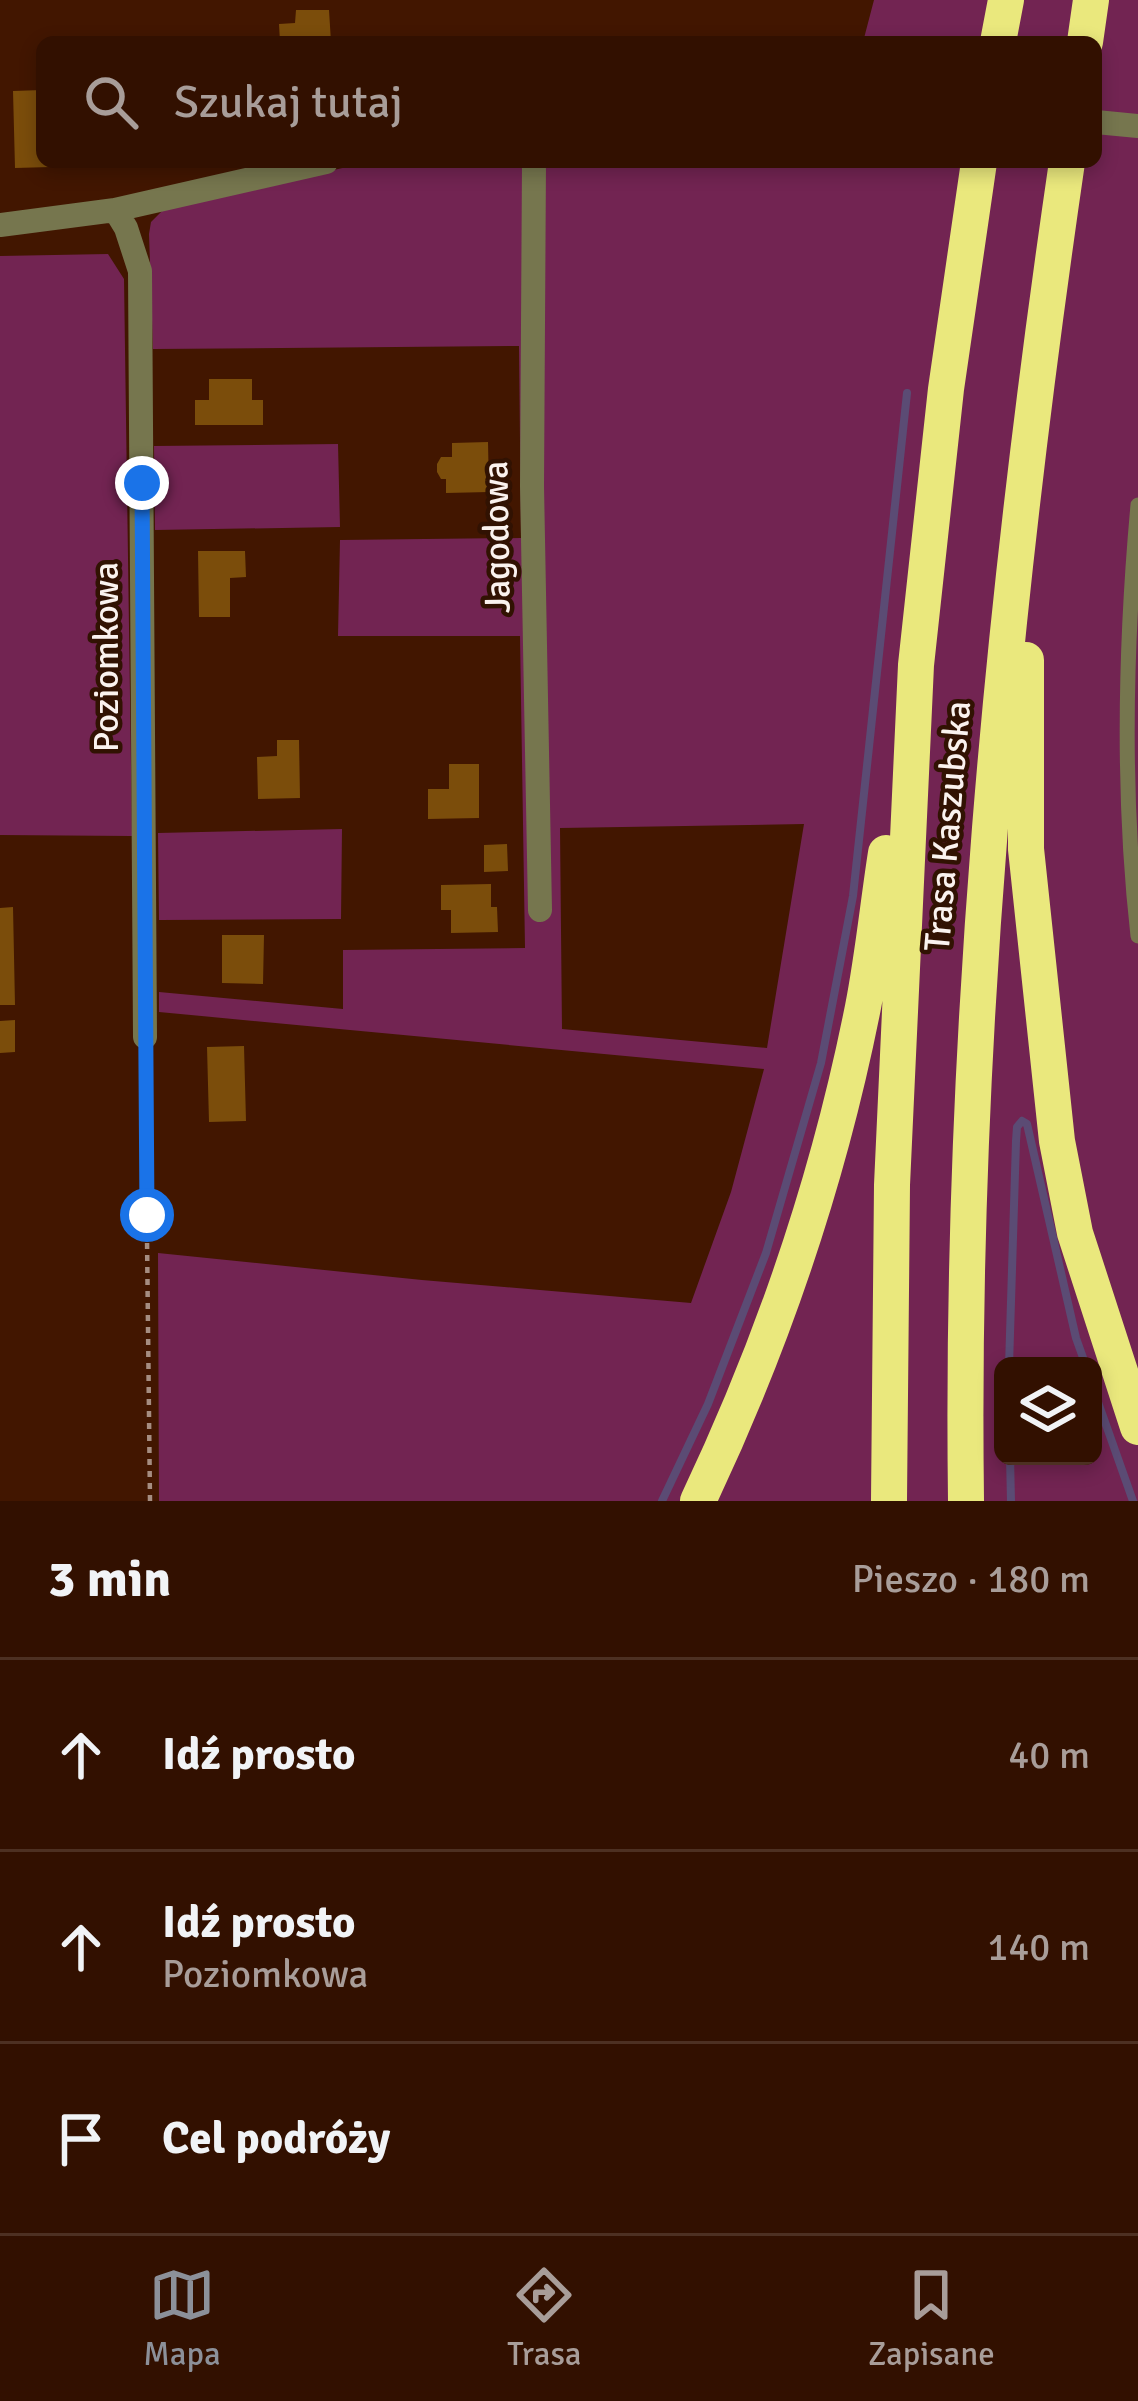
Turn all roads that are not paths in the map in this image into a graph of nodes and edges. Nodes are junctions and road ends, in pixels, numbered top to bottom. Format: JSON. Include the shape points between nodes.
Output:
{"nodes":[{"id":1,"x":1006,"y":0,"type":"edge"},
{"id":2,"x":1091,"y":0,"type":"edge"},
{"id":3,"x":999,"y":36,"type":"edge"},
{"id":4,"x":1086,"y":36,"type":"edge"},
{"id":5,"x":1102,"y":123,"type":"edge"},
{"id":6,"x":1135,"y":126,"type":"edge"},
{"id":7,"x":300,"y":168,"type":"edge"},
{"id":8,"x":534,"y":168,"type":"edge"},
{"id":9,"x":978,"y":168,"type":"edge"},
{"id":10,"x":1066,"y":168,"type":"edge"},
{"id":11,"x":115,"y":210,"type":"junction"},
{"id":12,"x":0,"y":225,"type":"edge"},
{"id":13,"x":1031,"y":434,"type":"junction"},
{"id":14,"x":1138,"y":505,"type":"edge"},
{"id":15,"x":916,"y":665,"type":"junction"},
{"id":16,"x":540,"y":910,"type":"dead end"},
{"id":17,"x":1138,"y":936,"type":"edge"},
{"id":18,"x":145,"y":1037,"type":"road end"},
{"id":19,"x":1138,"y":1427,"type":"edge"},
{"id":20,"x":698,"y":1501,"type":"edge"},
{"id":21,"x":890,"y":1501,"type":"edge"},
{"id":22,"x":966,"y":1501,"type":"edge"}],
"edges":[{"from":1,"to":3,"type":"highway"},
{"from":2,"to":4,"type":"highway"},
{"from":5,"to":6,"type":"street"},
{"from":7,"to":11,"type":"street"},
{"from":8,"to":16,"type":"street","name":"Jagodowa"},
{"from":9,"to":15,"type":"highway","name":"Trasa Kaszubska"},
{"from":10,"to":13,"type":"highway","name":"Trasa Kaszubska"},
{"from":11,"to":12,"type":"street"},
{"from":11,"to":18,"type":"street","name":"Poziomkowa","via":[[140,272]]},
{"from":13,"to":19,"type":"highway","via":[[1024,779],[1035,953],[1076,1232]]},
{"from":13,"to":22,"type":"highway","name":"Trasa Kaszubska","via":[[980,933]]},
{"from":14,"to":17,"type":"lane","via":[[1127,714]]},
{"from":15,"to":20,"type":"highway","via":[[866,988],[836,1124],[781,1304]]},
{"from":15,"to":21,"type":"highway","name":"Trasa Kaszubska","via":[[893,1164]]}]}
